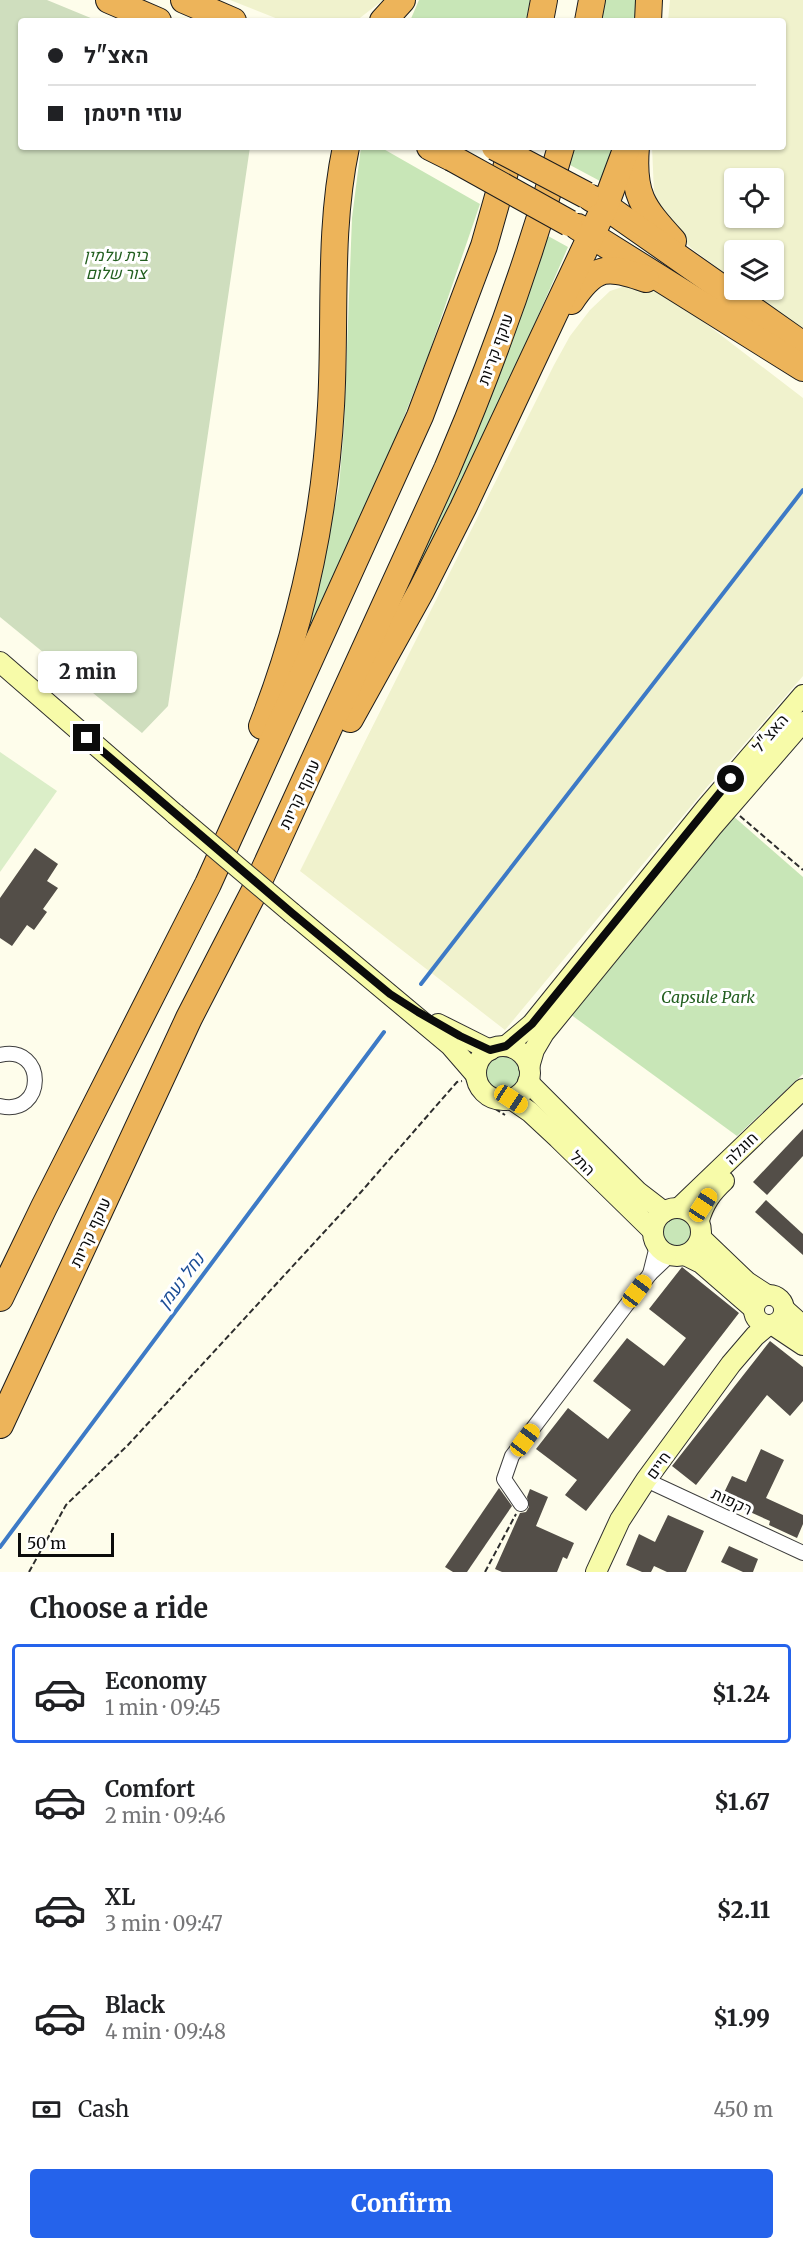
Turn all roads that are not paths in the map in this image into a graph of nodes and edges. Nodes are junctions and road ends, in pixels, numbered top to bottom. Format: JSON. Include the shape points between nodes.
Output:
{"nodes":[{"id":1,"x":109,"y":0,"type":"edge"},
{"id":2,"x":184,"y":0,"type":"edge"},
{"id":3,"x":403,"y":0,"type":"edge"},
{"id":4,"x":544,"y":0,"type":"edge"},
{"id":5,"x":592,"y":0,"type":"edge"},
{"id":6,"x":649,"y":0,"type":"edge"},
{"id":7,"x":151,"y":18,"type":"edge"},
{"id":8,"x":226,"y":18,"type":"edge"},
{"id":9,"x":386,"y":18,"type":"edge"},
{"id":10,"x":395,"y":18,"type":"edge"},
{"id":11,"x":541,"y":18,"type":"edge"},
{"id":12,"x":589,"y":18,"type":"edge"},
{"id":13,"x":648,"y":18,"type":"edge"},
{"id":14,"x":329,"y":150,"type":"edge"},
{"id":15,"x":345,"y":150,"type":"edge"},
{"id":16,"x":501,"y":150,"type":"edge"},
{"id":17,"x":511,"y":150,"type":"edge"},
{"id":18,"x":560,"y":150,"type":"edge"},
{"id":19,"x":625,"y":150,"type":"edge"},
{"id":20,"x":636,"y":150,"type":"edge"},
{"id":21,"x":441,"y":153,"type":"edge"},
{"id":22,"x":596,"y":200,"type":"junction"},
{"id":23,"x":336,"y":206,"type":"junction"},
{"id":24,"x":580,"y":229,"type":"junction"},
{"id":25,"x":703,"y":274,"type":"junction"},
{"id":26,"x":706,"y":305,"type":"junction"},
{"id":27,"x":803,"y":345,"type":"edge"},
{"id":28,"x":534,"y":356,"type":"junction"},
{"id":29,"x":803,"y":368,"type":"edge"},
{"id":30,"x":0,"y":662,"type":"edge"},
{"id":31,"x":803,"y":695,"type":"edge"},
{"id":32,"x":803,"y":722,"type":"edge"},
{"id":33,"x":254,"y":892,"type":"junction"},
{"id":34,"x":183,"y":934,"type":"junction"},
{"id":35,"x":390,"y":994,"type":"junction"},
{"id":36,"x":498,"y":1048,"type":"junction"},
{"id":37,"x":0,"y":1055,"type":"edge"},
{"id":38,"x":529,"y":1074,"type":"junction"},
{"id":39,"x":477,"y":1077,"type":"junction"},
{"id":40,"x":803,"y":1089,"type":"edge"},
{"id":41,"x":511,"y":1099,"type":"junction"},
{"id":42,"x":0,"y":1106,"type":"edge"},
{"id":43,"x":803,"y":1107,"type":"edge"},
{"id":44,"x":700,"y":1187,"type":"junction"},
{"id":45,"x":638,"y":1192,"type":"junction"},
{"id":46,"x":671,"y":1210,"type":"junction"},
{"id":47,"x":700,"y":1229,"type":"junction"},
{"id":48,"x":666,"y":1247,"type":"junction"},
{"id":49,"x":0,"y":1298,"type":"edge"},
{"id":50,"x":767,"y":1313,"type":"junction"},
{"id":51,"x":803,"y":1326,"type":"edge"},
{"id":52,"x":803,"y":1345,"type":"edge"},
{"id":53,"x":0,"y":1425,"type":"edge"},
{"id":54,"x":646,"y":1480,"type":"junction"},
{"id":55,"x":521,"y":1503,"type":"road end"},
{"id":56,"x":803,"y":1553,"type":"edge"},
{"id":57,"x":596,"y":1572,"type":"edge"}],
"edges":[{"from":1,"to":7,"type":"highway"},
{"from":2,"to":8,"type":"highway"},
{"from":3,"to":9,"type":"highway"},
{"from":3,"to":10,"type":"highway"},
{"from":4,"to":11,"type":"highway"},
{"from":5,"to":12,"type":"highway"},
{"from":6,"to":13,"type":"highway"},
{"from":14,"to":23,"type":"highway"},
{"from":15,"to":23,"type":"highway"},
{"from":16,"to":22,"type":"highway","bridge":true},
{"from":17,"to":34,"type":"highway","via":[[484,246],[420,416]]},
{"from":18,"to":33,"type":"highway","name":"עוקף קריות","via":[[543,213],[474,406]]},
{"from":19,"to":22,"type":"highway"},
{"from":20,"to":25,"type":"highway","via":[[636,185],[642,204]]},
{"from":21,"to":24,"type":"highway","bridge":true},
{"from":22,"to":24,"type":"highway"},
{"from":22,"to":25,"type":"highway"},
{"from":23,"to":34,"type":"highway","via":[[331,407],[311,565],[269,709]]},
{"from":24,"to":26,"type":"highway"},
{"from":24,"to":28,"type":"highway"},
{"from":25,"to":27,"type":"highway"},
{"from":26,"to":28,"type":"highway","via":[[630,273],[598,272],[578,289]]},
{"from":26,"to":29,"type":"highway"},
{"from":28,"to":33,"type":"highway","via":[[421,591]]},
{"from":30,"to":35,"type":"main road","bridge":true},
{"from":31,"to":36,"type":"main road","name":"האצ\"ל","via":[[706,808],[532,1024]]},
{"from":32,"to":38,"type":"main road","name":"האצ\"ל","via":[[544,1033],[534,1050]]},
{"from":33,"to":53,"type":"highway","name":"עוקף קריות","via":[[189,1018]]},
{"from":34,"to":49,"type":"highway"},
{"from":35,"to":36,"type":"main road","via":[[433,1021]]},
{"from":35,"to":39,"type":"main road","via":[[450,1045]]},
{"from":36,"to":38,"type":"main road","via":[[521,1053]]},
{"from":36,"to":39,"type":"main road","via":[[478,1062]]},
{"from":37,"to":42,"type":"street","via":[[20,1056],[33,1068],[35,1076],[27,1100],[11,1107]]},
{"from":38,"to":41,"type":"main road","via":[[518,1095]]},
{"from":38,"to":45,"type":"main road","name":"התל"},
{"from":39,"to":41,"type":"main road","via":[[486,1094]]},
{"from":40,"to":44,"type":"main road","name":"חוגלה"},
{"from":41,"to":48,"type":"main road","name":"התל","via":[[558,1138]]},
{"from":43,"to":47,"type":"main road","name":"חוגלה","via":[[711,1193],[703,1205]]},
{"from":44,"to":45,"type":"main road","via":[[669,1197]]},
{"from":44,"to":46,"type":"main road","name":"חוגלה"},
{"from":45,"to":46,"type":"main road","name":"התל"},
{"from":46,"to":47,"type":"main road","via":[[687,1209]]},
{"from":46,"to":48,"type":"main road","via":[[654,1224]]},
{"from":47,"to":48,"type":"main road","via":[[695,1249]]},
{"from":47,"to":50,"type":"main road","name":"התל","via":[[747,1282]]},
{"from":48,"to":50,"type":"main road","name":"התל","via":[[701,1263]]},
{"from":48,"to":55,"type":"street","via":[[650,1274],[512,1456],[504,1479]]},
{"from":50,"to":51,"type":"main road","name":"התל"},
{"from":50,"to":52,"type":"main road","name":"התל"},
{"from":50,"to":54,"type":"main road","name":"חיים"},
{"from":54,"to":56,"type":"street","name":"רקפות"},
{"from":54,"to":57,"type":"main road","name":"חיים","via":[[620,1520]]}]}
